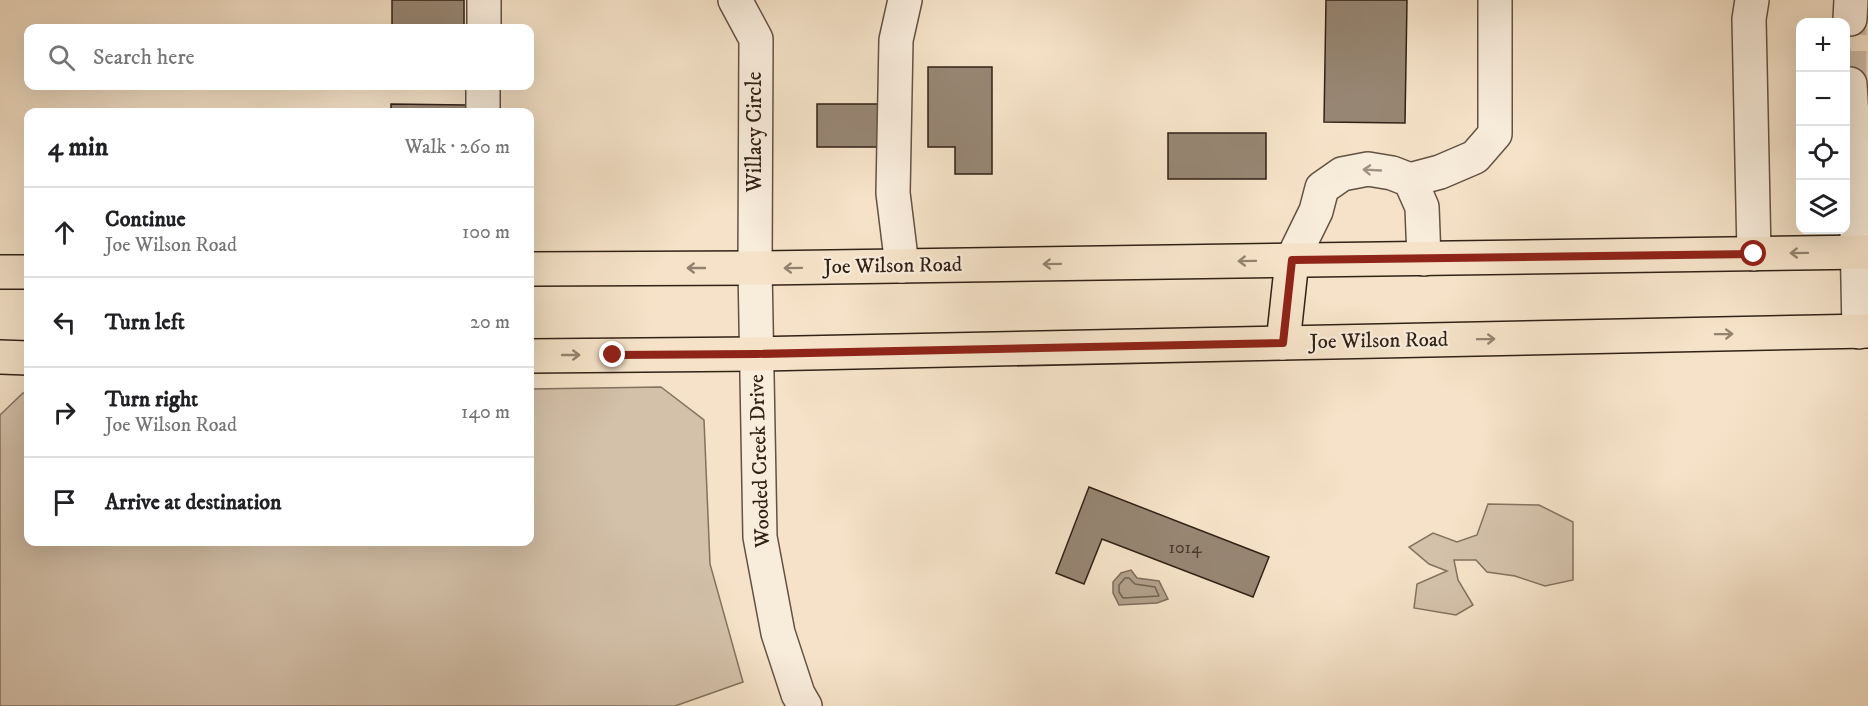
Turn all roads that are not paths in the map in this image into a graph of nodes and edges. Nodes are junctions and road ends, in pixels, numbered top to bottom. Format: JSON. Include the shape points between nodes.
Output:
{"nodes":[{"id":1,"x":484,"y":0,"type":"edge"},
{"id":2,"x":735,"y":0,"type":"edge"},
{"id":3,"x":905,"y":0,"type":"edge"},
{"id":4,"x":1495,"y":0,"type":"edge"},
{"id":5,"x":1752,"y":0,"type":"edge"},
{"id":6,"x":484,"y":24,"type":"edge"},
{"id":7,"x":1850,"y":84,"type":"dead end"},
{"id":8,"x":483,"y":90,"type":"edge"},
{"id":9,"x":483,"y":108,"type":"edge"},
{"id":10,"x":1862,"y":179,"type":"edge"},
{"id":11,"x":1410,"y":180,"type":"junction"},
{"id":12,"x":1863,"y":252,"type":"edge"},
{"id":13,"x":1754,"y":254,"type":"junction"},
{"id":14,"x":1424,"y":259,"type":"junction"},
{"id":15,"x":1292,"y":260,"type":"junction"},
{"id":16,"x":902,"y":266,"type":"junction"},
{"id":17,"x":755,"y":268,"type":"junction"},
{"id":18,"x":534,"y":269,"type":"edge"},
{"id":19,"x":0,"y":272,"type":"edge"},
{"id":20,"x":24,"y":272,"type":"edge"},
{"id":21,"x":1864,"y":332,"type":"edge"},
{"id":22,"x":1283,"y":343,"type":"junction"},
{"id":23,"x":756,"y":354,"type":"junction"},
{"id":24,"x":534,"y":356,"type":"edge"},
{"id":25,"x":0,"y":357,"type":"edge"},
{"id":26,"x":24,"y":358,"type":"edge"},
{"id":27,"x":805,"y":706,"type":"edge"}],
"edges":[{"from":1,"to":6,"type":"street"},
{"from":2,"to":17,"type":"street","name":"Willacy Circle","via":[[756,39]]},
{"from":3,"to":16,"type":"street","via":[[896,40],[894,183]]},
{"from":4,"to":11,"type":"street","via":[[1495,134],[1475,157]]},
{"from":5,"to":13,"type":"street","via":[[1749,55]]},
{"from":7,"to":10,"type":"street"},
{"from":8,"to":9,"type":"street"},
{"from":10,"to":12,"type":"street"},
{"from":11,"to":14,"type":"street","via":[[1422,207]]},
{"from":11,"to":15,"type":"street","one_way":true,"via":[[1368,169],[1342,174],[1322,188],[1316,211]]},
{"from":12,"to":13,"type":"main road","name":"Joe Wilson Road","one_way":true},
{"from":12,"to":21,"type":"street"},
{"from":13,"to":14,"type":"main road","name":"Joe Wilson Road"},
{"from":14,"to":15,"type":"main road","name":"Joe Wilson Road"},
{"from":15,"to":16,"type":"main road","name":"Joe Wilson Road","one_way":true},
{"from":15,"to":22,"type":"main road"},
{"from":16,"to":17,"type":"main road","name":"Joe Wilson Road","one_way":true},
{"from":17,"to":18,"type":"main road","name":"Joe Wilson Road","one_way":true},
{"from":17,"to":23,"type":"street","name":"Willacy Circle"},
{"from":19,"to":20,"type":"main road"},
{"from":22,"to":21,"type":"main road","name":"Joe Wilson Road","one_way":true},
{"from":22,"to":23,"type":"main road","name":"Joe Wilson Road"},
{"from":24,"to":23,"type":"main road","name":"Joe Wilson Road","one_way":true},
{"from":23,"to":27,"type":"street","name":"Wooded Creek Drive","via":[[760,537],[778,633]]},
{"from":25,"to":26,"type":"main road"}]}
